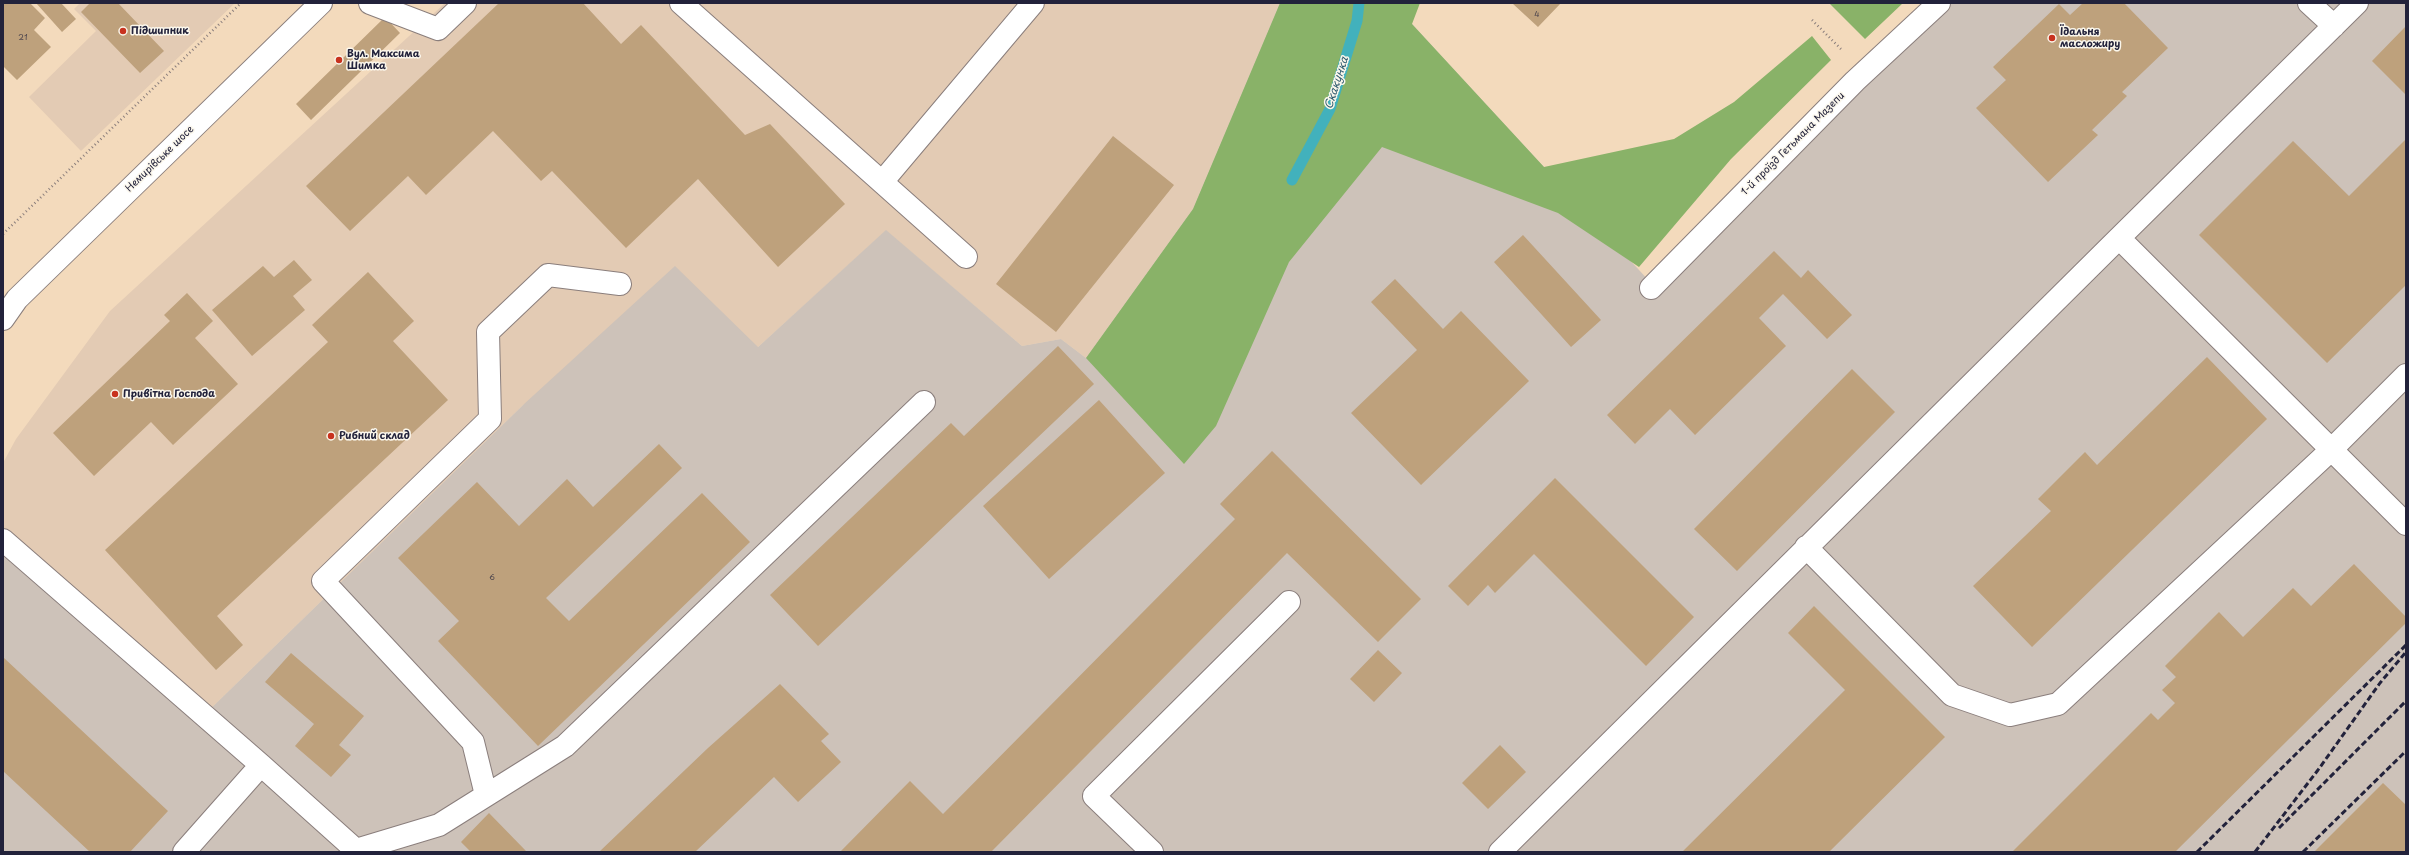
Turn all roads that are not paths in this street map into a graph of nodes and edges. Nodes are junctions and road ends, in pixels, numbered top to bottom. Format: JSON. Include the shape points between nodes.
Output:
{"nodes":[{"id":1,"x":321,"y":3,"type":"edge"},
{"id":2,"x":370,"y":3,"type":"edge"},
{"id":3,"x":465,"y":3,"type":"edge"},
{"id":4,"x":681,"y":3,"type":"edge"},
{"id":5,"x":1033,"y":3,"type":"edge"},
{"id":6,"x":1939,"y":3,"type":"edge"},
{"id":7,"x":2309,"y":3,"type":"edge"},
{"id":8,"x":2357,"y":3,"type":"edge"},
{"id":9,"x":2334,"y":26,"type":"junction"},
{"id":10,"x":882,"y":182,"type":"junction"},
{"id":11,"x":2119,"y":238,"type":"junction"},
{"id":12,"x":966,"y":257,"type":"dead end"},
{"id":13,"x":620,"y":284,"type":"dead end"},
{"id":14,"x":1651,"y":288,"type":"dead end"},
{"id":15,"x":3,"y":319,"type":"edge"},
{"id":16,"x":2406,"y":375,"type":"edge"},
{"id":17,"x":924,"y":402,"type":"dead end"},
{"id":18,"x":2331,"y":450,"type":"junction"},
{"id":19,"x":2406,"y":524,"type":"edge"},
{"id":20,"x":3,"y":540,"type":"edge"},
{"id":21,"x":1806,"y":547,"type":"junction"},
{"id":22,"x":1289,"y":602,"type":"dead end"},
{"id":23,"x":261,"y":765,"type":"junction"},
{"id":24,"x":486,"y":795,"type":"junction"},
{"id":25,"x":357,"y":851,"type":"edge"},
{"id":26,"x":184,"y":852,"type":"edge"},
{"id":27,"x":1152,"y":852,"type":"edge"},
{"id":28,"x":1500,"y":852,"type":"edge"}],
"edges":[{"from":1,"to":15,"type":"street","name":"Немирівське шосе","via":[[17,299]]},
{"from":2,"to":3,"type":"street","via":[[438,29]]},
{"from":4,"to":10,"type":"street"},
{"from":5,"to":10,"type":"street"},
{"from":6,"to":14,"type":"street","name":"1-й проїзд Гетьмана Мазепи","via":[[1860,77]]},
{"from":7,"to":9,"type":"street"},
{"from":8,"to":9,"type":"street"},
{"from":9,"to":11,"type":"street"},
{"from":10,"to":12,"type":"street"},
{"from":11,"to":18,"type":"street"},
{"from":11,"to":21,"type":"street"},
{"from":13,"to":24,"type":"street","via":[[548,275],[488,332],[490,419],[323,581],[473,742]]},
{"from":16,"to":18,"type":"street"},
{"from":17,"to":24,"type":"street","via":[[565,746]]},
{"from":18,"to":19,"type":"street"},
{"from":18,"to":21,"type":"street","via":[[2058,704],[2010,715],[1952,695]]},
{"from":20,"to":23,"type":"street"},
{"from":21,"to":28,"type":"street"},
{"from":22,"to":27,"type":"street","via":[[1094,796]]},
{"from":23,"to":25,"type":"street"},
{"from":23,"to":26,"type":"street"},
{"from":24,"to":25,"type":"street","via":[[439,825]]}]}
